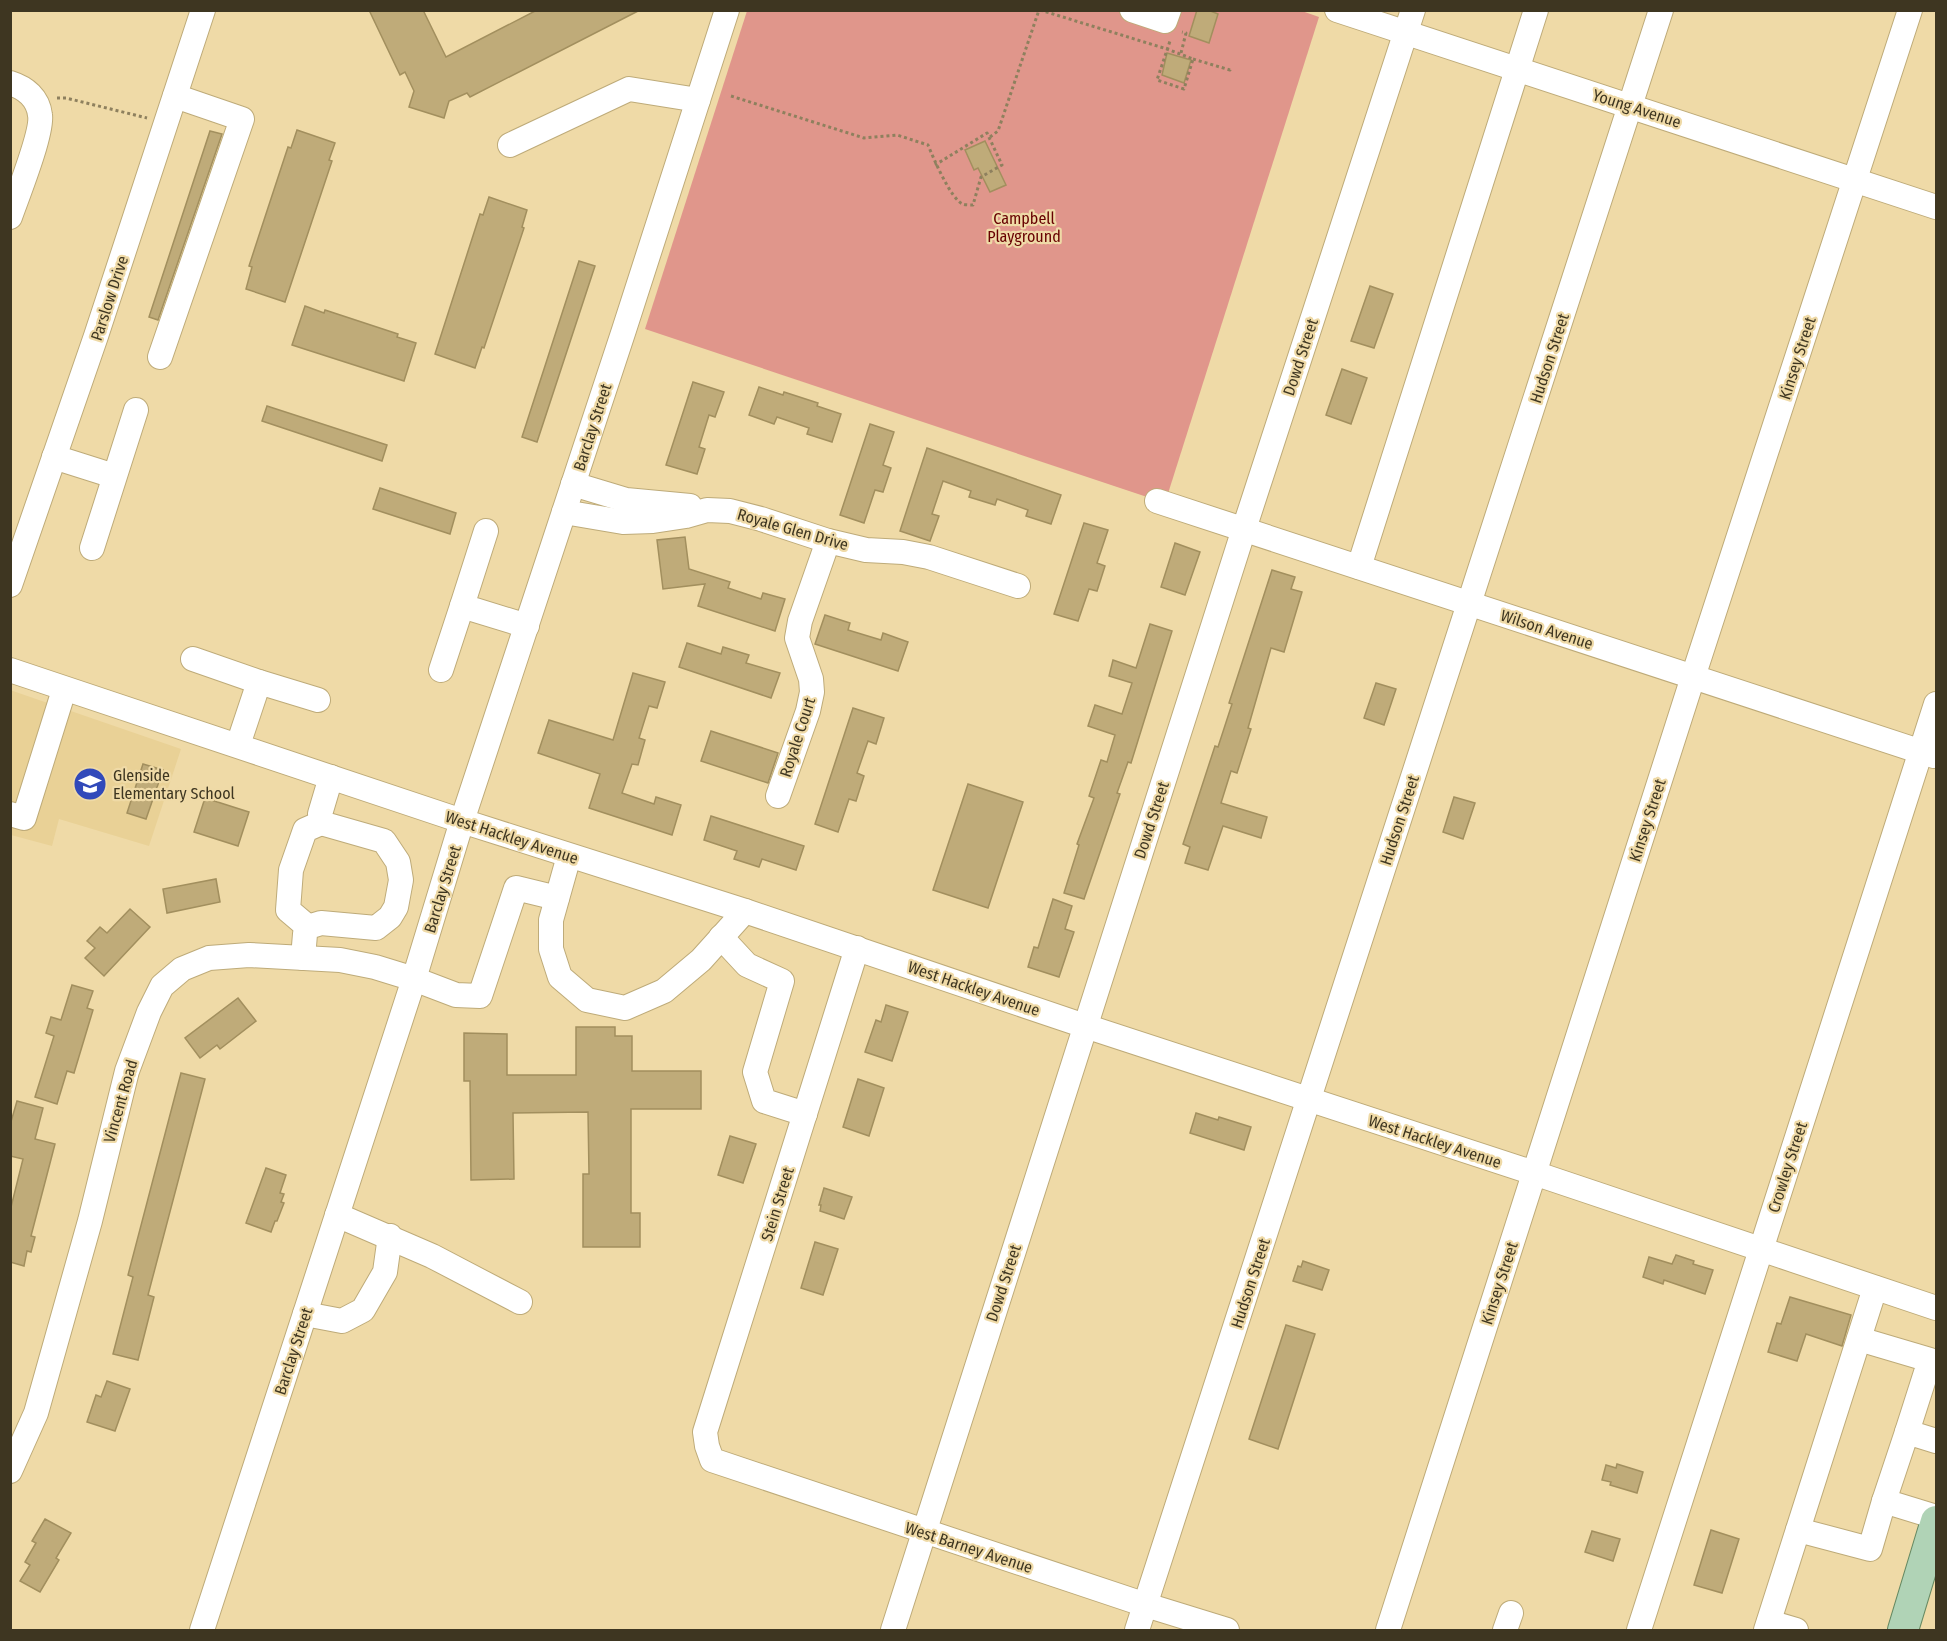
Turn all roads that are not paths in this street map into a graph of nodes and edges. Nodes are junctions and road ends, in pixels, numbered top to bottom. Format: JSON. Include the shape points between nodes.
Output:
{"nodes":[{"id":1,"x":203,"y":10,"type":"edge"},
{"id":2,"x":727,"y":10,"type":"edge"},
{"id":3,"x":1132,"y":10,"type":"edge"},
{"id":4,"x":1169,"y":10,"type":"edge"},
{"id":5,"x":1337,"y":10,"type":"edge"},
{"id":6,"x":1413,"y":10,"type":"edge"},
{"id":7,"x":1536,"y":10,"type":"edge"},
{"id":8,"x":1661,"y":10,"type":"edge"},
{"id":9,"x":1910,"y":10,"type":"edge"},
{"id":10,"x":1406,"y":33,"type":"junction"},
{"id":11,"x":1517,"y":69,"type":"junction"},
{"id":12,"x":10,"y":83,"type":"edge"},
{"id":13,"x":175,"y":96,"type":"junction"},
{"id":14,"x":698,"y":100,"type":"junction"},
{"id":15,"x":1631,"y":105,"type":"junction"},
{"id":16,"x":510,"y":146,"type":"dead end"},
{"id":17,"x":1856,"y":180,"type":"junction"},
{"id":18,"x":1936,"y":207,"type":"edge"},
{"id":19,"x":10,"y":217,"type":"edge"},
{"id":20,"x":160,"y":357,"type":"dead end"},
{"id":21,"x":136,"y":410,"type":"dead end"},
{"id":22,"x":54,"y":457,"type":"junction"},
{"id":23,"x":114,"y":476,"type":"junction"},
{"id":24,"x":573,"y":484,"type":"junction"},
{"id":25,"x":1157,"y":501,"type":"dead end"},
{"id":26,"x":707,"y":510,"type":"junction"},
{"id":27,"x":564,"y":512,"type":"junction"},
{"id":28,"x":1244,"y":529,"type":"junction"},
{"id":29,"x":486,"y":531,"type":"dead end"},
{"id":30,"x":828,"y":541,"type":"junction"},
{"id":31,"x":92,"y":548,"type":"dead end"},
{"id":32,"x":1359,"y":567,"type":"junction"},
{"id":33,"x":10,"y":585,"type":"edge"},
{"id":34,"x":1018,"y":586,"type":"dead end"},
{"id":35,"x":1469,"y":603,"type":"junction"},
{"id":36,"x":462,"y":606,"type":"junction"},
{"id":37,"x":527,"y":626,"type":"junction"},
{"id":38,"x":193,"y":659,"type":"dead end"},
{"id":39,"x":10,"y":670,"type":"edge"},
{"id":40,"x":441,"y":670,"type":"dead end"},
{"id":41,"x":1693,"y":677,"type":"junction"},
{"id":42,"x":259,"y":682,"type":"junction"},
{"id":43,"x":64,"y":690,"type":"junction"},
{"id":44,"x":318,"y":700,"type":"dead end"},
{"id":45,"x":1936,"y":704,"type":"edge"},
{"id":46,"x":238,"y":745,"type":"junction"},
{"id":47,"x":1929,"y":754,"type":"edge"},
{"id":48,"x":331,"y":777,"type":"junction"},
{"id":49,"x":778,"y":796,"type":"dead end"},
{"id":50,"x":10,"y":814,"type":"edge"},
{"id":51,"x":462,"y":821,"type":"junction"},
{"id":52,"x":321,"y":822,"type":"junction"},
{"id":53,"x":569,"y":856,"type":"junction"},
{"id":54,"x":557,"y":898,"type":"junction"},
{"id":55,"x":745,"y":911,"type":"junction"},
{"id":56,"x":308,"y":927,"type":"junction"},
{"id":57,"x":721,"y":937,"type":"junction"},
{"id":58,"x":857,"y":948,"type":"junction"},
{"id":59,"x":303,"y":958,"type":"junction"},
{"id":60,"x":414,"y":979,"type":"junction"},
{"id":61,"x":1085,"y":1026,"type":"junction"},
{"id":62,"x":1309,"y":1099,"type":"junction"},
{"id":63,"x":805,"y":1114,"type":"junction"},
{"id":64,"x":1534,"y":1173,"type":"junction"},
{"id":65,"x":337,"y":1215,"type":"junction"},
{"id":66,"x":390,"y":1236,"type":"junction"},
{"id":67,"x":1760,"y":1250,"type":"junction"},
{"id":68,"x":1875,"y":1287,"type":"junction"},
{"id":69,"x":520,"y":1302,"type":"dead end"},
{"id":70,"x":1936,"y":1308,"type":"edge"},
{"id":71,"x":305,"y":1314,"type":"junction"},
{"id":72,"x":1859,"y":1339,"type":"junction"},
{"id":73,"x":1907,"y":1432,"type":"junction"},
{"id":74,"x":1936,"y":1441,"type":"edge"},
{"id":75,"x":712,"y":1460,"type":"joint"},
{"id":76,"x":10,"y":1472,"type":"edge"},
{"id":77,"x":1884,"y":1501,"type":"junction"},
{"id":78,"x":1936,"y":1519,"type":"edge"},
{"id":79,"x":1798,"y":1530,"type":"junction"},
{"id":80,"x":924,"y":1532,"type":"junction"},
{"id":81,"x":1146,"y":1605,"type":"junction"},
{"id":82,"x":1767,"y":1626,"type":"edge"},
{"id":83,"x":202,"y":1630,"type":"edge"},
{"id":84,"x":893,"y":1630,"type":"edge"},
{"id":85,"x":1137,"y":1630,"type":"edge"},
{"id":86,"x":1227,"y":1630,"type":"edge"},
{"id":87,"x":1388,"y":1630,"type":"edge"},
{"id":88,"x":1639,"y":1630,"type":"edge"},
{"id":89,"x":1796,"y":1630,"type":"edge"},
{"id":90,"x":1906,"y":1630,"type":"edge"}],
"edges":[{"from":1,"to":13,"type":"street","name":"Parslow Drive"},
{"from":2,"to":14,"type":"street","name":"Barclay Street"},
{"from":3,"to":4,"type":"street","via":[[1165,21]]},
{"from":5,"to":10,"type":"street","name":"Young Avenue"},
{"from":6,"to":10,"type":"street","name":"Dowd Street"},
{"from":7,"to":11,"type":"street"},
{"from":8,"to":15,"type":"street","name":"Hudson Street"},
{"from":9,"to":17,"type":"street","name":"Kinsey Street"},
{"from":10,"to":11,"type":"street","name":"Young Avenue"},
{"from":10,"to":28,"type":"street","name":"Dowd Street"},
{"from":11,"to":15,"type":"street","name":"Young Avenue"},
{"from":11,"to":32,"type":"street"},
{"from":12,"to":19,"type":"street","via":[[23,87],[36,106],[38,132]]},
{"from":13,"to":20,"type":"street","via":[[242,119]]},
{"from":13,"to":22,"type":"street","name":"Parslow Drive"},
{"from":14,"to":16,"type":"street","via":[[628,89]]},
{"from":14,"to":24,"type":"street","name":"Barclay Street"},
{"from":15,"to":17,"type":"street","name":"Young Avenue"},
{"from":15,"to":35,"type":"street","name":"Hudson Street"},
{"from":17,"to":18,"type":"street","name":"Young Avenue"},
{"from":17,"to":41,"type":"street","name":"Kinsey Street"},
{"from":21,"to":23,"type":"street"},
{"from":22,"to":23,"type":"street"},
{"from":22,"to":33,"type":"street","name":"Parslow Drive"},
{"from":23,"to":31,"type":"street"},
{"from":24,"to":26,"type":"street","via":[[626,500]]},
{"from":24,"to":27,"type":"street","name":"Barclay Street"},
{"from":25,"to":28,"type":"street","name":"Wilson Avenue"},
{"from":26,"to":27,"type":"street","name":"Royale Glen Drive","via":[[653,521],[623,522]]},
{"from":26,"to":30,"type":"street","name":"Royale Glen Drive","via":[[730,511]]},
{"from":27,"to":37,"type":"street","name":"Barclay Street"},
{"from":28,"to":32,"type":"street","name":"Wilson Avenue"},
{"from":28,"to":61,"type":"street","name":"Dowd Street"},
{"from":29,"to":36,"type":"street"},
{"from":30,"to":34,"type":"street","name":"Royale Glen Drive","via":[[929,557]]},
{"from":30,"to":49,"type":"street","name":"Royale Court","via":[[797,638],[812,692]]},
{"from":32,"to":35,"type":"street","name":"Wilson Avenue"},
{"from":35,"to":41,"type":"street","name":"Wilson Avenue"},
{"from":35,"to":62,"type":"street","name":"Hudson Street"},
{"from":36,"to":37,"type":"street"},
{"from":36,"to":40,"type":"street"},
{"from":37,"to":51,"type":"street","name":"Barclay Street"},
{"from":38,"to":42,"type":"street"},
{"from":39,"to":43,"type":"street","name":"West Hackley Avenue"},
{"from":41,"to":47,"type":"street","name":"Wilson Avenue"},
{"from":41,"to":64,"type":"street","name":"Kinsey Street"},
{"from":42,"to":44,"type":"street"},
{"from":42,"to":46,"type":"street"},
{"from":43,"to":46,"type":"street","name":"West Hackley Avenue"},
{"from":43,"to":50,"type":"street","via":[[24,818]]},
{"from":45,"to":47,"type":"street","name":"Crowley Street"},
{"from":46,"to":48,"type":"street","name":"West Hackley Avenue"},
{"from":47,"to":67,"type":"street","name":"Crowley Street"},
{"from":48,"to":51,"type":"street","name":"West Hackley Avenue"},
{"from":48,"to":52,"type":"street"},
{"from":51,"to":53,"type":"street","name":"West Hackley Avenue"},
{"from":51,"to":60,"type":"street","name":"Barclay Street"},
{"from":52,"to":56,"type":"street","via":[[305,830],[291,870],[288,910]]},
{"from":52,"to":56,"type":"street","via":[[384,841],[398,862],[401,880],[396,907],[376,928],[321,923]]},
{"from":53,"to":54,"type":"street"},
{"from":53,"to":55,"type":"street","name":"West Hackley Avenue"},
{"from":54,"to":57,"type":"street","via":[[551,920],[551,949],[560,976],[586,1000],[625,1008],[664,991]]},
{"from":54,"to":60,"type":"street","name":"Vincent Road","via":[[516,888],[480,996],[456,995]]},
{"from":55,"to":57,"type":"street"},
{"from":55,"to":58,"type":"street","name":"West Hackley Avenue"},
{"from":56,"to":59,"type":"street"},
{"from":57,"to":63,"type":"street","via":[[747,965],[782,981],[754,1072],[764,1101]]},
{"from":58,"to":61,"type":"street","name":"West Hackley Avenue"},
{"from":58,"to":63,"type":"street","name":"Stein Street"},
{"from":59,"to":60,"type":"street","name":"Vincent Road","via":[[340,960]]},
{"from":59,"to":76,"type":"street","name":"Vincent Road","via":[[209,958],[182,969],[162,986],[127,1071],[36,1413]]},
{"from":60,"to":65,"type":"street","name":"Barclay Street"},
{"from":61,"to":62,"type":"street","name":"West Hackley Avenue"},
{"from":61,"to":80,"type":"street","name":"Dowd Street"},
{"from":62,"to":64,"type":"street","name":"West Hackley Avenue"},
{"from":62,"to":81,"type":"street","name":"Hudson Street"},
{"from":63,"to":75,"type":"street","name":"Stein Street","via":[[705,1432]]},
{"from":64,"to":67,"type":"street","name":"West Hackley Avenue"},
{"from":64,"to":87,"type":"street","name":"Kinsey Street"},
{"from":65,"to":66,"type":"street"},
{"from":65,"to":71,"type":"street","name":"Barclay Street"},
{"from":66,"to":69,"type":"street"},
{"from":66,"to":71,"type":"street","via":[[386,1272],[363,1310],[342,1321]]},
{"from":67,"to":68,"type":"street","name":"West Hackley Avenue"},
{"from":67,"to":88,"type":"street","name":"Crowley Street"},
{"from":68,"to":70,"type":"street","name":"West Hackley Avenue"},
{"from":68,"to":72,"type":"street"},
{"from":71,"to":83,"type":"street","name":"Barclay Street"},
{"from":72,"to":73,"type":"street","via":[[1930,1360]]},
{"from":72,"to":79,"type":"street"},
{"from":73,"to":74,"type":"street"},
{"from":73,"to":77,"type":"street"},
{"from":75,"to":80,"type":"street","name":"West Barney Avenue"},
{"from":77,"to":78,"type":"street"},
{"from":77,"to":79,"type":"street","via":[[1870,1549]]},
{"from":78,"to":90,"type":"main road"},
{"from":79,"to":82,"type":"street"},
{"from":80,"to":81,"type":"street","name":"West Barney Avenue"},
{"from":80,"to":84,"type":"street","name":"Dowd Street"},
{"from":81,"to":85,"type":"street","name":"Hudson Street"},
{"from":81,"to":86,"type":"street","name":"West Barney Avenue"},
{"from":82,"to":89,"type":"street"}]}
